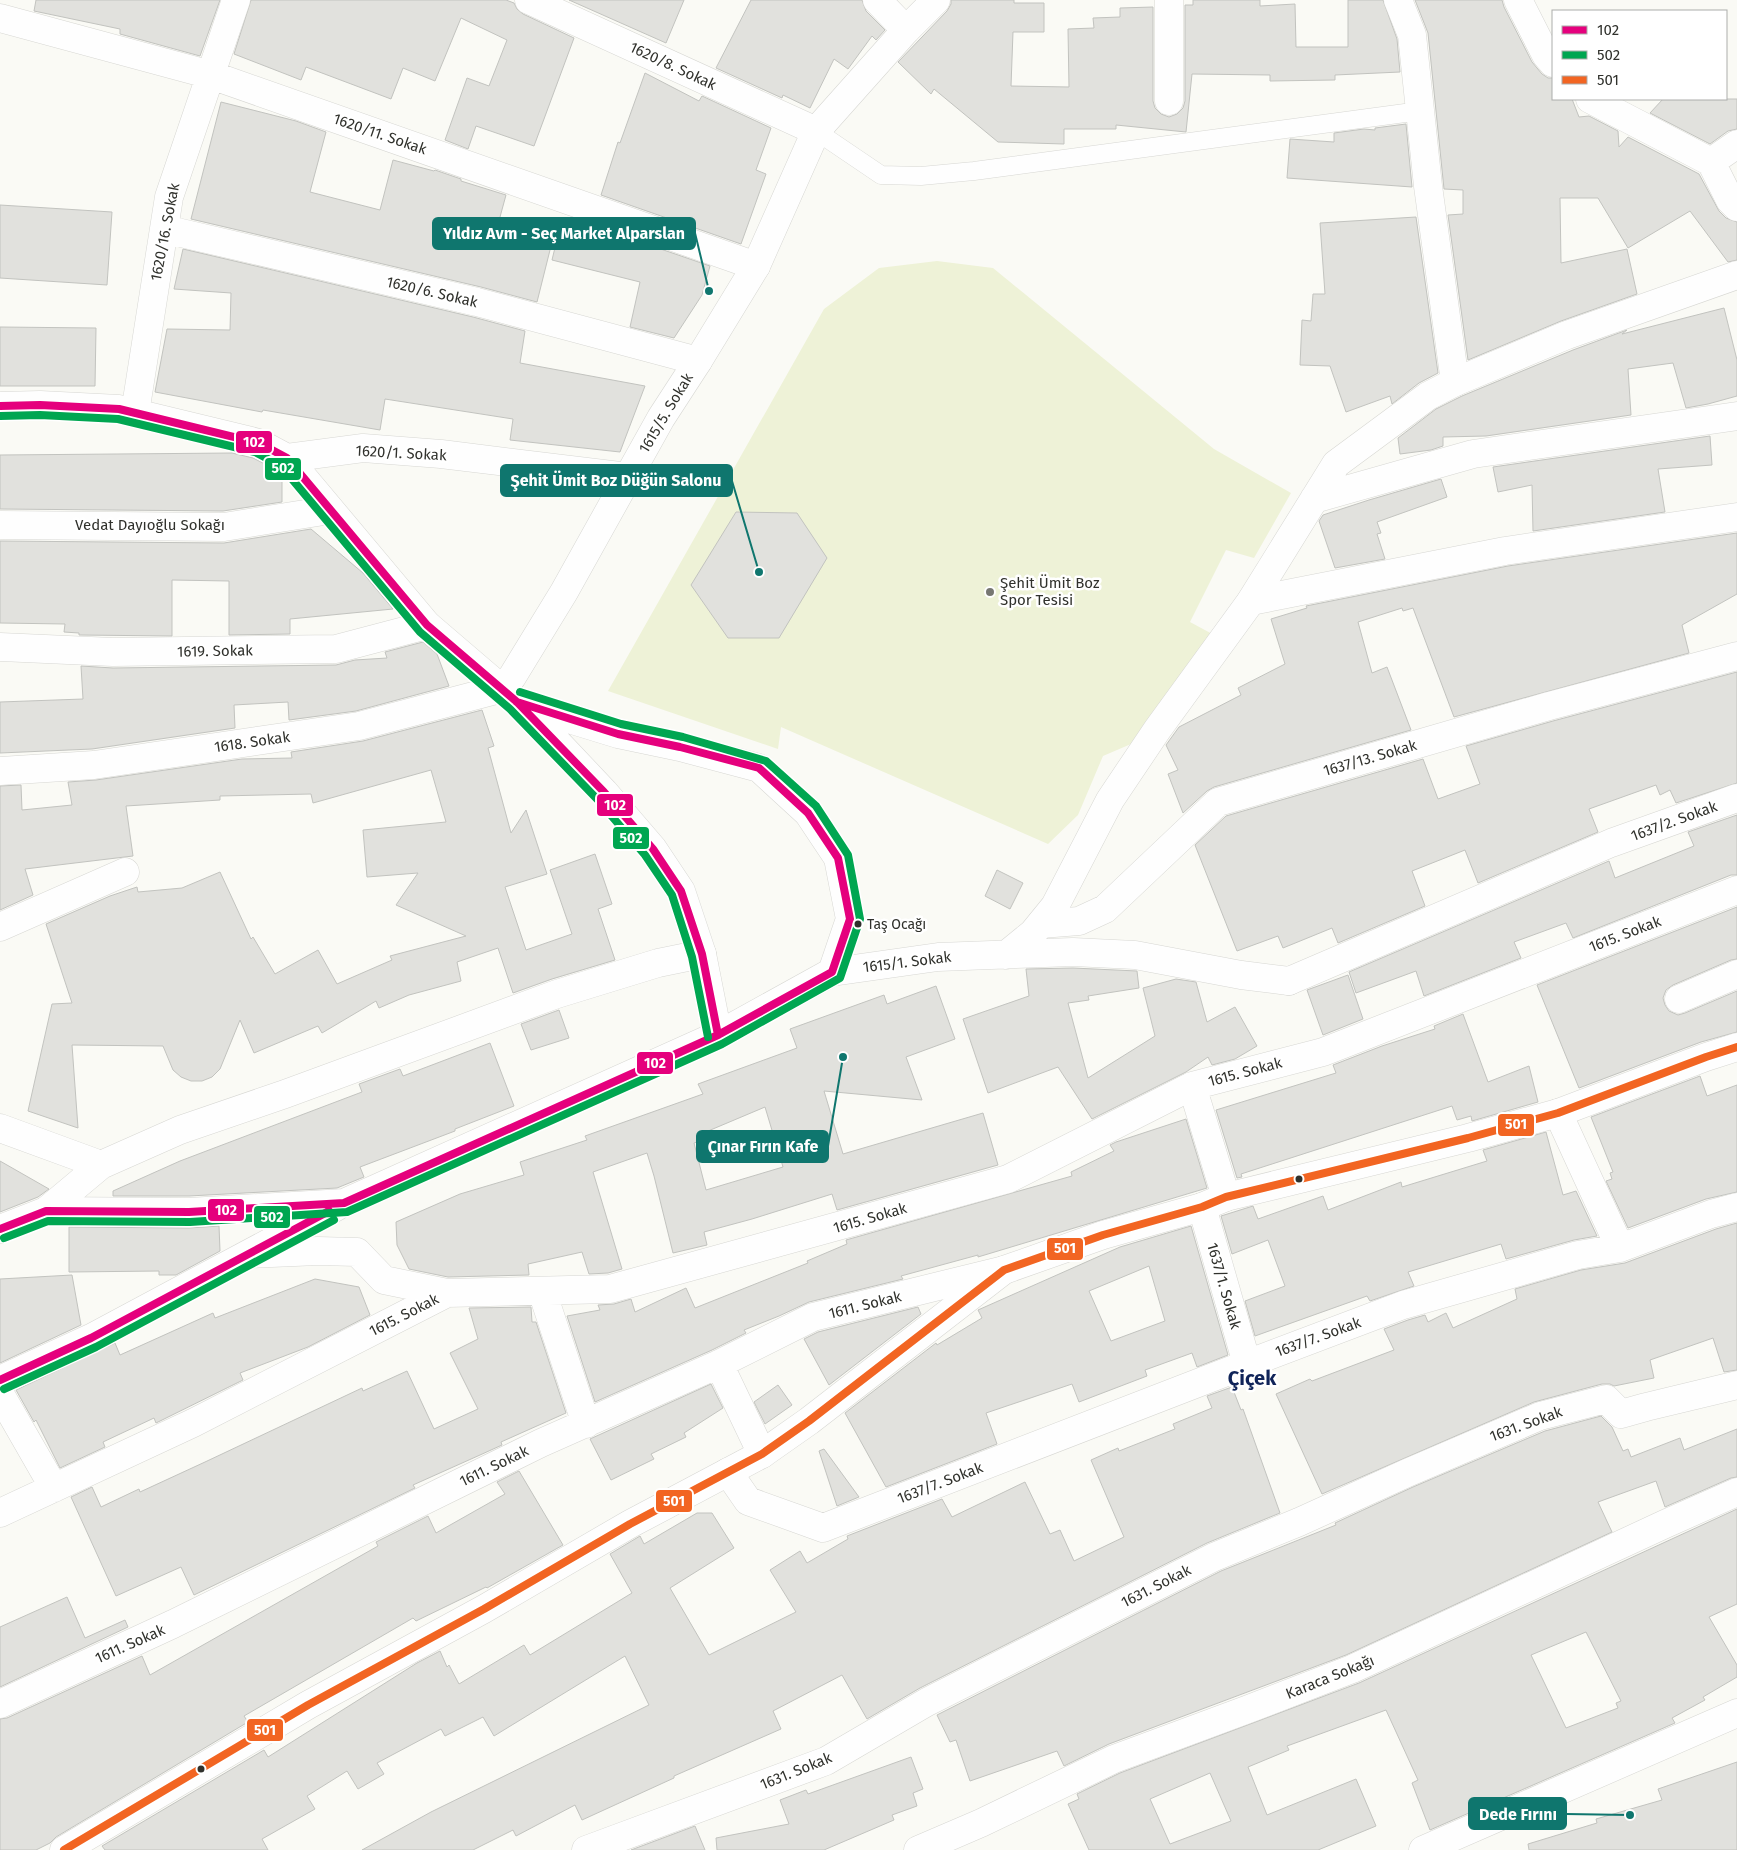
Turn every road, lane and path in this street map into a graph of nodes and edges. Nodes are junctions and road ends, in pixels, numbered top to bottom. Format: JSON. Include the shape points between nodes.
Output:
{"nodes":[{"id":1,"x":236,"y":0,"type":"edge"},
{"id":2,"x":529,"y":0,"type":"edge"},
{"id":3,"x":877,"y":0,"type":"edge"},
{"id":4,"x":936,"y":0,"type":"edge"},
{"id":5,"x":1169,"y":0,"type":"edge"},
{"id":6,"x":1398,"y":0,"type":"edge"},
{"id":7,"x":1518,"y":0,"type":"edge"},
{"id":8,"x":0,"y":18,"type":"edge"},
{"id":9,"x":906,"y":30,"type":"junction"},
{"id":10,"x":1552,"y":62,"type":"edge"},
{"id":11,"x":211,"y":75,"type":"junction"},
{"id":12,"x":1592,"y":100,"type":"edge"},
{"id":13,"x":1169,"y":101,"type":"dead end"},
{"id":14,"x":1420,"y":111,"type":"junction"},
{"id":15,"x":816,"y":131,"type":"junction"},
{"id":16,"x":1737,"y":144,"type":"edge"},
{"id":17,"x":1711,"y":162,"type":"junction"},
{"id":18,"x":1737,"y":207,"type":"edge"},
{"id":19,"x":164,"y":228,"type":"junction"},
{"id":20,"x":756,"y":266,"type":"junction"},
{"id":21,"x":1737,"y":275,"type":"edge"},
{"id":22,"x":698,"y":361,"type":"junction"},
{"id":23,"x":1455,"y":382,"type":"junction"},
{"id":24,"x":0,"y":406,"type":"edge"},
{"id":25,"x":135,"y":413,"type":"junction"},
{"id":26,"x":1737,"y":416,"type":"edge"},
{"id":27,"x":287,"y":458,"type":"junction"},
{"id":28,"x":628,"y":477,"type":"junction"},
{"id":29,"x":1314,"y":499,"type":"junction"},
{"id":30,"x":330,"y":510,"type":"junction"},
{"id":31,"x":1737,"y":517,"type":"edge"},
{"id":32,"x":0,"y":525,"type":"edge"},
{"id":33,"x":1251,"y":602,"type":"junction"},
{"id":34,"x":427,"y":625,"type":"junction"},
{"id":35,"x":0,"y":647,"type":"edge"},
{"id":36,"x":1737,"y":656,"type":"edge"},
{"id":37,"x":508,"y":696,"type":"junction"},
{"id":38,"x":0,"y":771,"type":"edge"},
{"id":39,"x":1737,"y":798,"type":"edge"},
{"id":40,"x":125,"y":872,"type":"dead end"},
{"id":41,"x":1737,"y":890,"type":"edge"},
{"id":42,"x":1041,"y":924,"type":"junction"},
{"id":43,"x":0,"y":927,"type":"edge"},
{"id":44,"x":702,"y":954,"type":"junction"},
{"id":45,"x":1006,"y":955,"type":"junction"},
{"id":46,"x":832,"y":972,"type":"junction"},
{"id":47,"x":1737,"y":974,"type":"edge"},
{"id":48,"x":1289,"y":981,"type":"joint"},
{"id":49,"x":1679,"y":999,"type":"dead end"},
{"id":50,"x":718,"y":1035,"type":"junction"},
{"id":51,"x":1737,"y":1048,"type":"edge"},
{"id":52,"x":1192,"y":1086,"type":"junction"},
{"id":53,"x":1558,"y":1113,"type":"junction"},
{"id":54,"x":0,"y":1128,"type":"edge"},
{"id":55,"x":100,"y":1165,"type":"junction"},
{"id":56,"x":1214,"y":1202,"type":"junction"},
{"id":57,"x":344,"y":1203,"type":"junction"},
{"id":58,"x":1737,"y":1207,"type":"edge"},
{"id":59,"x":46,"y":1211,"type":"junction"},
{"id":60,"x":0,"y":1229,"type":"edge"},
{"id":61,"x":1620,"y":1248,"type":"junction"},
{"id":62,"x":250,"y":1254,"type":"junction"},
{"id":63,"x":1004,"y":1270,"type":"junction"},
{"id":64,"x":542,"y":1291,"type":"junction"},
{"id":65,"x":447,"y":1293,"type":"junction"},
{"id":66,"x":719,"y":1364,"type":"junction"},
{"id":67,"x":1247,"y":1364,"type":"junction"},
{"id":68,"x":0,"y":1380,"type":"edge"},
{"id":69,"x":1737,"y":1385,"type":"edge"},
{"id":70,"x":0,"y":1394,"type":"edge"},
{"id":71,"x":586,"y":1424,"type":"junction"},
{"id":72,"x":762,"y":1454,"type":"junction"},
{"id":73,"x":728,"y":1472,"type":"junction"},
{"id":74,"x":54,"y":1488,"type":"junction"},
{"id":75,"x":1737,"y":1492,"type":"edge"},
{"id":76,"x":0,"y":1513,"type":"edge"},
{"id":77,"x":0,"y":1704,"type":"edge"},
{"id":78,"x":1737,"y":1712,"type":"edge"},
{"id":79,"x":64,"y":1850,"type":"edge"},
{"id":80,"x":586,"y":1850,"type":"edge"},
{"id":81,"x":918,"y":1850,"type":"edge"},
{"id":82,"x":1423,"y":1850,"type":"edge"}],
"edges":[{"from":1,"to":11,"type":"street","name":"1620/16. Sokak"},
{"from":2,"to":15,"type":"street","name":"1620/8. Sokak"},
{"from":3,"to":9,"type":"street"},
{"from":4,"to":9,"type":"street"},
{"from":5,"to":13,"type":"street"},
{"from":6,"to":14,"type":"street","via":[[1412,35]]},
{"from":7,"to":10,"type":"street"},
{"from":8,"to":11,"type":"street","name":"1620/11. Sokak"},
{"from":9,"to":15,"type":"street","name":"1615/5. Sokak"},
{"from":11,"to":19,"type":"street","name":"1620/16. Sokak","via":[[169,198]]},
{"from":11,"to":20,"type":"street","name":"1620/11. Sokak"},
{"from":12,"to":17,"type":"street"},
{"from":14,"to":15,"type":"lane","via":[[974,172],[920,176],[881,174]]},
{"from":14,"to":23,"type":"street"},
{"from":15,"to":20,"type":"street","name":"1615/5. Sokak"},
{"from":16,"to":17,"type":"street"},
{"from":17,"to":18,"type":"street","via":[[1730,200]]},
{"from":19,"to":22,"type":"street","name":"1620/6. Sokak","via":[[478,302]]},
{"from":19,"to":25,"type":"street","name":"1620/16. Sokak"},
{"from":20,"to":22,"type":"street","name":"1615/5. Sokak"},
{"from":21,"to":23,"type":"street","via":[[1568,335]]},
{"from":22,"to":28,"type":"street","name":"1615/5. Sokak","via":[[660,418]]},
{"from":23,"to":29,"type":"street","via":[[1428,396],[1336,464]]},
{"from":24,"to":25,"type":"street","via":[[119,409]]},
{"from":25,"to":27,"type":"street","via":[[259,443]]},
{"from":26,"to":29,"type":"street","via":[[1473,454]]},
{"from":27,"to":28,"type":"street","name":"1620/1. Sokak","via":[[363,448],[441,454]]},
{"from":27,"to":30,"type":"street"},
{"from":28,"to":37,"type":"street","name":"1615/5. Sokak","via":[[512,677]]},
{"from":29,"to":33,"type":"street"},
{"from":30,"to":32,"type":"street","name":"Vedat Dayıoğlu Sokağı","via":[[224,527]]},
{"from":30,"to":34,"type":"street"},
{"from":31,"to":33,"type":"street","via":[[1505,550]]},
{"from":33,"to":42,"type":"street","via":[[1110,800],[1055,906]]},
{"from":34,"to":35,"type":"street","name":"1619. Sokak","via":[[336,649],[113,652]]},
{"from":34,"to":37,"type":"street"},
{"from":36,"to":42,"type":"street","name":"1637/13. Sokak","via":[[1218,802],[1105,909],[1079,921]]},
{"from":37,"to":38,"type":"street","name":"1618. Sokak","via":[[359,726],[94,764]]},
{"from":37,"to":44,"type":"street","via":[[604,792],[653,849],[681,891]]},
{"from":37,"to":46,"type":"street","via":[[618,734],[760,768],[808,813],[838,858],[850,920]]},
{"from":39,"to":48,"type":"street","name":"1637/2. Sokak","via":[[1611,843]]},
{"from":40,"to":43,"type":"street"},
{"from":41,"to":52,"type":"street","name":"1615. Sokak","via":[[1323,1052]]},
{"from":42,"to":45,"type":"street"},
{"from":44,"to":50,"type":"street"},
{"from":44,"to":55,"type":"street","via":[[658,963],[557,994],[180,1130]]},
{"from":45,"to":46,"type":"street","name":"1615/1. Sokak","via":[[938,957]]},
{"from":45,"to":48,"type":"street","name":"1615/1. Sokak","via":[[1073,952],[1135,955]]},
{"from":46,"to":50,"type":"street"},
{"from":47,"to":49,"type":"street"},
{"from":50,"to":57,"type":"street"},
{"from":51,"to":53,"type":"street"},
{"from":52,"to":56,"type":"street","name":"1637/1. Sokak"},
{"from":52,"to":64,"type":"street","name":"1615. Sokak","via":[[1008,1179],[610,1289]]},
{"from":53,"to":56,"type":"street"},
{"from":53,"to":61,"type":"street"},
{"from":54,"to":55,"type":"street"},
{"from":55,"to":59,"type":"street"},
{"from":56,"to":63,"type":"street","via":[[1103,1235]]},
{"from":56,"to":67,"type":"street","name":"1637/1. Sokak"},
{"from":57,"to":59,"type":"street","via":[[190,1212]]},
{"from":57,"to":62,"type":"street"},
{"from":58,"to":61,"type":"street","name":"1637/7. Sokak"},
{"from":59,"to":60,"type":"street"},
{"from":61,"to":67,"type":"street","name":"1637/7. Sokak","via":[[1578,1255],[1403,1305]]},
{"from":62,"to":65,"type":"street","via":[[356,1252],[384,1280]]},
{"from":62,"to":68,"type":"street","via":[[91,1338]]},
{"from":63,"to":66,"type":"street","name":"1611. Sokak","via":[[813,1317]]},
{"from":63,"to":72,"type":"street"},
{"from":64,"to":65,"type":"street","name":"1615. Sokak"},
{"from":64,"to":71,"type":"street"},
{"from":65,"to":74,"type":"street","name":"1615. Sokak","via":[[194,1423]]},
{"from":66,"to":71,"type":"street","name":"1611. Sokak"},
{"from":66,"to":72,"type":"street"},
{"from":67,"to":73,"type":"street","name":"1637/7. Sokak","via":[[823,1528],[748,1501]]},
{"from":69,"to":80,"type":"street","name":"1631. Sokak","via":[[1621,1414],[1606,1399],[1540,1416],[1214,1557],[927,1702],[826,1761]]},
{"from":70,"to":74,"type":"street"},
{"from":71,"to":77,"type":"street","name":"1611. Sokak","via":[[541,1443],[174,1624]]},
{"from":72,"to":73,"type":"street"},
{"from":73,"to":79,"type":"street","via":[[308,1705]]},
{"from":74,"to":76,"type":"street","name":"1615. Sokak"},
{"from":75,"to":81,"type":"street","name":"Karaca Sokağı","via":[[1352,1669],[1114,1759]]},
{"from":78,"to":82,"type":"street"}]}
